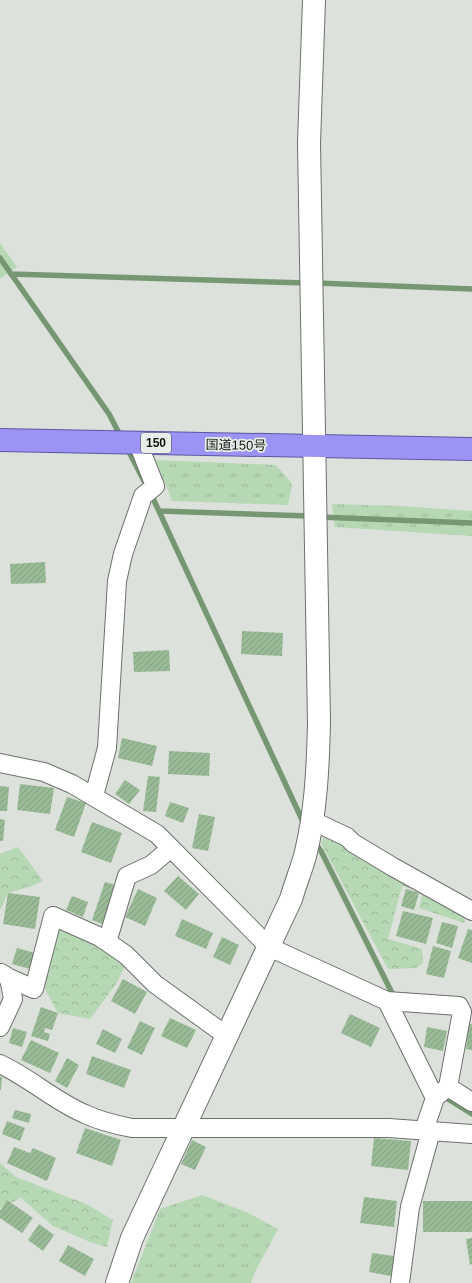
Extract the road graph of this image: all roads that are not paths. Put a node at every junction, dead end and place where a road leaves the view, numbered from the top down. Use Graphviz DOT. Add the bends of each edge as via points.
graph roads {
  1 [pos="314,0"];
  2 [pos="0,440"];
  3 [pos="138,442"];
  4 [pos="313,446"];
  5 [pos="472,449"];
  6 [pos="0,763"];
  7 [pos="94,796"];
  8 [pos="311,820"];
  9 [pos="171,848"];
  10 [pos="472,911"];
  11 [pos="107,942"];
  12 [pos="269,947"];
  13 [pos="5,975"];
  14 [pos="387,1001"];
  15 [pos="0,1027"];
  16 [pos="227,1036"];
  17 [pos="0,1064"];
  18 [pos="441,1093"];
  19 [pos="472,1102"];
  20 [pos="184,1127"];
  21 [pos="428,1130"];
  22 [pos="472,1134"];
  23 [pos="117,1283"];
  24 [pos="400,1283"];
  1 -- 4 [label="street" via="309,143"];
  2 -- 3 [label="highway, 国道150号 / 150"];
  3 -- 4 [label="highway, 国道150号 / 150"];
  3 -- 7 [label="street" via="155,486 143,496 123,554 117,581 107,748"];
  4 -- 5 [label="highway, 国道150号 / 150"];
  4 -- 8 [label="street" via="319,722 318,769"];
  6 -- 7 [label="street" via="44,772"];
  7 -- 9 [label="street" via="157,834"];
  8 -- 10 [label="street" via="347,836 353,843 386,863"];
  8 -- 12 [label="street" via="305,855 291,899"];
  9 -- 11 [label="street" via="151,865 127,876"];
  9 -- 12 [label="street"];
  11 -- 13 [label="street" via="53,916 34,989"];
  11 -- 16 [label="street" via="126,955 155,984"];
  12 -- 14 [label="street"];
  12 -- 16 [label="street"];
  13 -- 15 [label="street" via="13,999"];
  14 -- 18 [label="street"];
  14 -- 18 [label="street" via="459,1006 462,1012"];
  16 -- 20 [label="street"];
  17 -- 20 [label="street" via="83,1114 106,1123 132,1128"];
  18 -- 19 [label="street"];
  18 -- 21 [label="street"];
  20 -- 21 [label="street"];
  20 -- 23 [label="street" via="132,1238"];
  21 -- 22 [label="street"];
  21 -- 24 [label="street" via="410,1207"];
}
